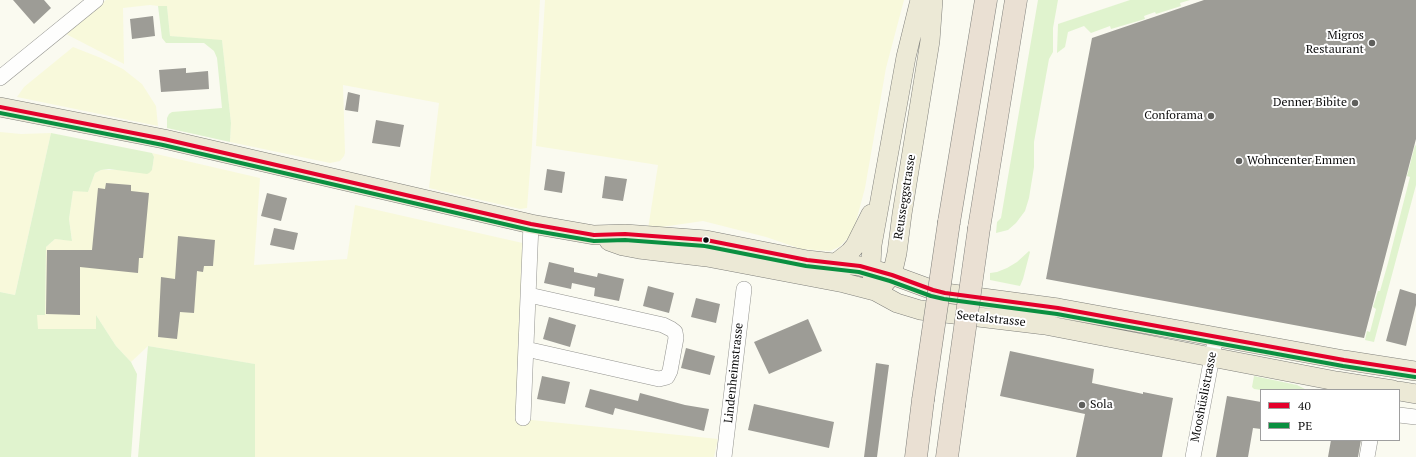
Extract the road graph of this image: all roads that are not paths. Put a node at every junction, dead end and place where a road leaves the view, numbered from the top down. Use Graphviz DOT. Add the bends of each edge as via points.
graph roads {
  1 [pos="96,0"];
  2 [pos="920,0"];
  3 [pos="934,0"];
  4 [pos="986,0"];
  5 [pos="1016,0"];
  6 [pos="0,78"];
  7 [pos="0,107"];
  8 [pos="880,196"];
  9 [pos="531,224"];
  10 [pos="594,235"];
  11 [pos="836,264"];
  12 [pos="872,270"];
  13 [pos="892,275"];
  14 [pos="744,289"];
  15 [pos="875,291"];
  16 [pos="529,295"];
  17 [pos="1216,336"];
  18 [pos="526,349"];
  19 [pos="1212,357"];
  20 [pos="1416,371"];
  21 [pos="1336,381"];
  22 [pos="1351,389"];
  23 [pos="1387,389"];
  24 [pos="1400,391"];
  25 [pos="1416,394"];
  26 [pos="1400,415"];
  27 [pos="1416,417"];
  28 [pos="524,418"];
  29 [pos="1370,441"];
  30 [pos="724,457"];
  31 [pos="916,457"];
  32 [pos="948,457"];
  33 [pos="1193,457"];
  34 [pos="1367,457"];
  1 -- 6 [label="street"];
  2 -- 8 [label="main road, Reusseggstrasse" via="906,57"];
  3 -- 13 [label="main road, Reusseggstrasse" via="930,40"];
  4 -- 31 [label="highway, bridge" via="949,222"];
  5 -- 32 [label="highway, bridge" via="979,228"];
  7 -- 9 [label="main road, Seetalstrasse" via="164,140"];
  8 -- 11 [label="main road, Reusseggstrasse" via="854,246"];
  8 -- 12 [label="main road, Reusseggstrasse" via="872,245"];
  9 -- 10 [label="main road, Seetalstrasse"];
  9 -- 16 [label="street"];
  10 -- 11 [label="main road, Seetalstrasse" via="625,234 706,240"];
  10 -- 15 [label="main road, Seetalstrasse" via="623,246 758,266"];
  11 -- 12 [label="main road, Seetalstrasse"];
  12 -- 13 [label="main road, Seetalstrasse"];
  12 -- 15 [label="main road, Reusseggstrasse"];
  13 -- 15 [label="main road"];
  13 -- 17 [label="main road, Seetalstrasse" via="945,293 1058,308"];
  14 -- 30 [label="street, Lindenheimstrasse"];
  15 -- 19 [label="main road, Seetalstrasse" via="897,303 920,310 1045,325"];
  16 -- 18 [label="street"];
  16 -- 18 [label="street" via="663,325 675,332 676,338 670,371 667,378 659,379"];
  17 -- 19 [label="street, Mooshüslistrasse"];
  17 -- 20 [label="main road, Seetalstrasse"];
  18 -- 28 [label="street"];
  19 -- 21 [label="main road, Seetalstrasse"];
  19 -- 33 [label="street, Mooshüslistrasse"];
  21 -- 22 [label="street"];
  21 -- 23 [label="main road, Seetalstrasse"];
  24 -- 25 [label="main road"];
  26 -- 27 [label="street"];
  29 -- 34 [label="street"];
}
